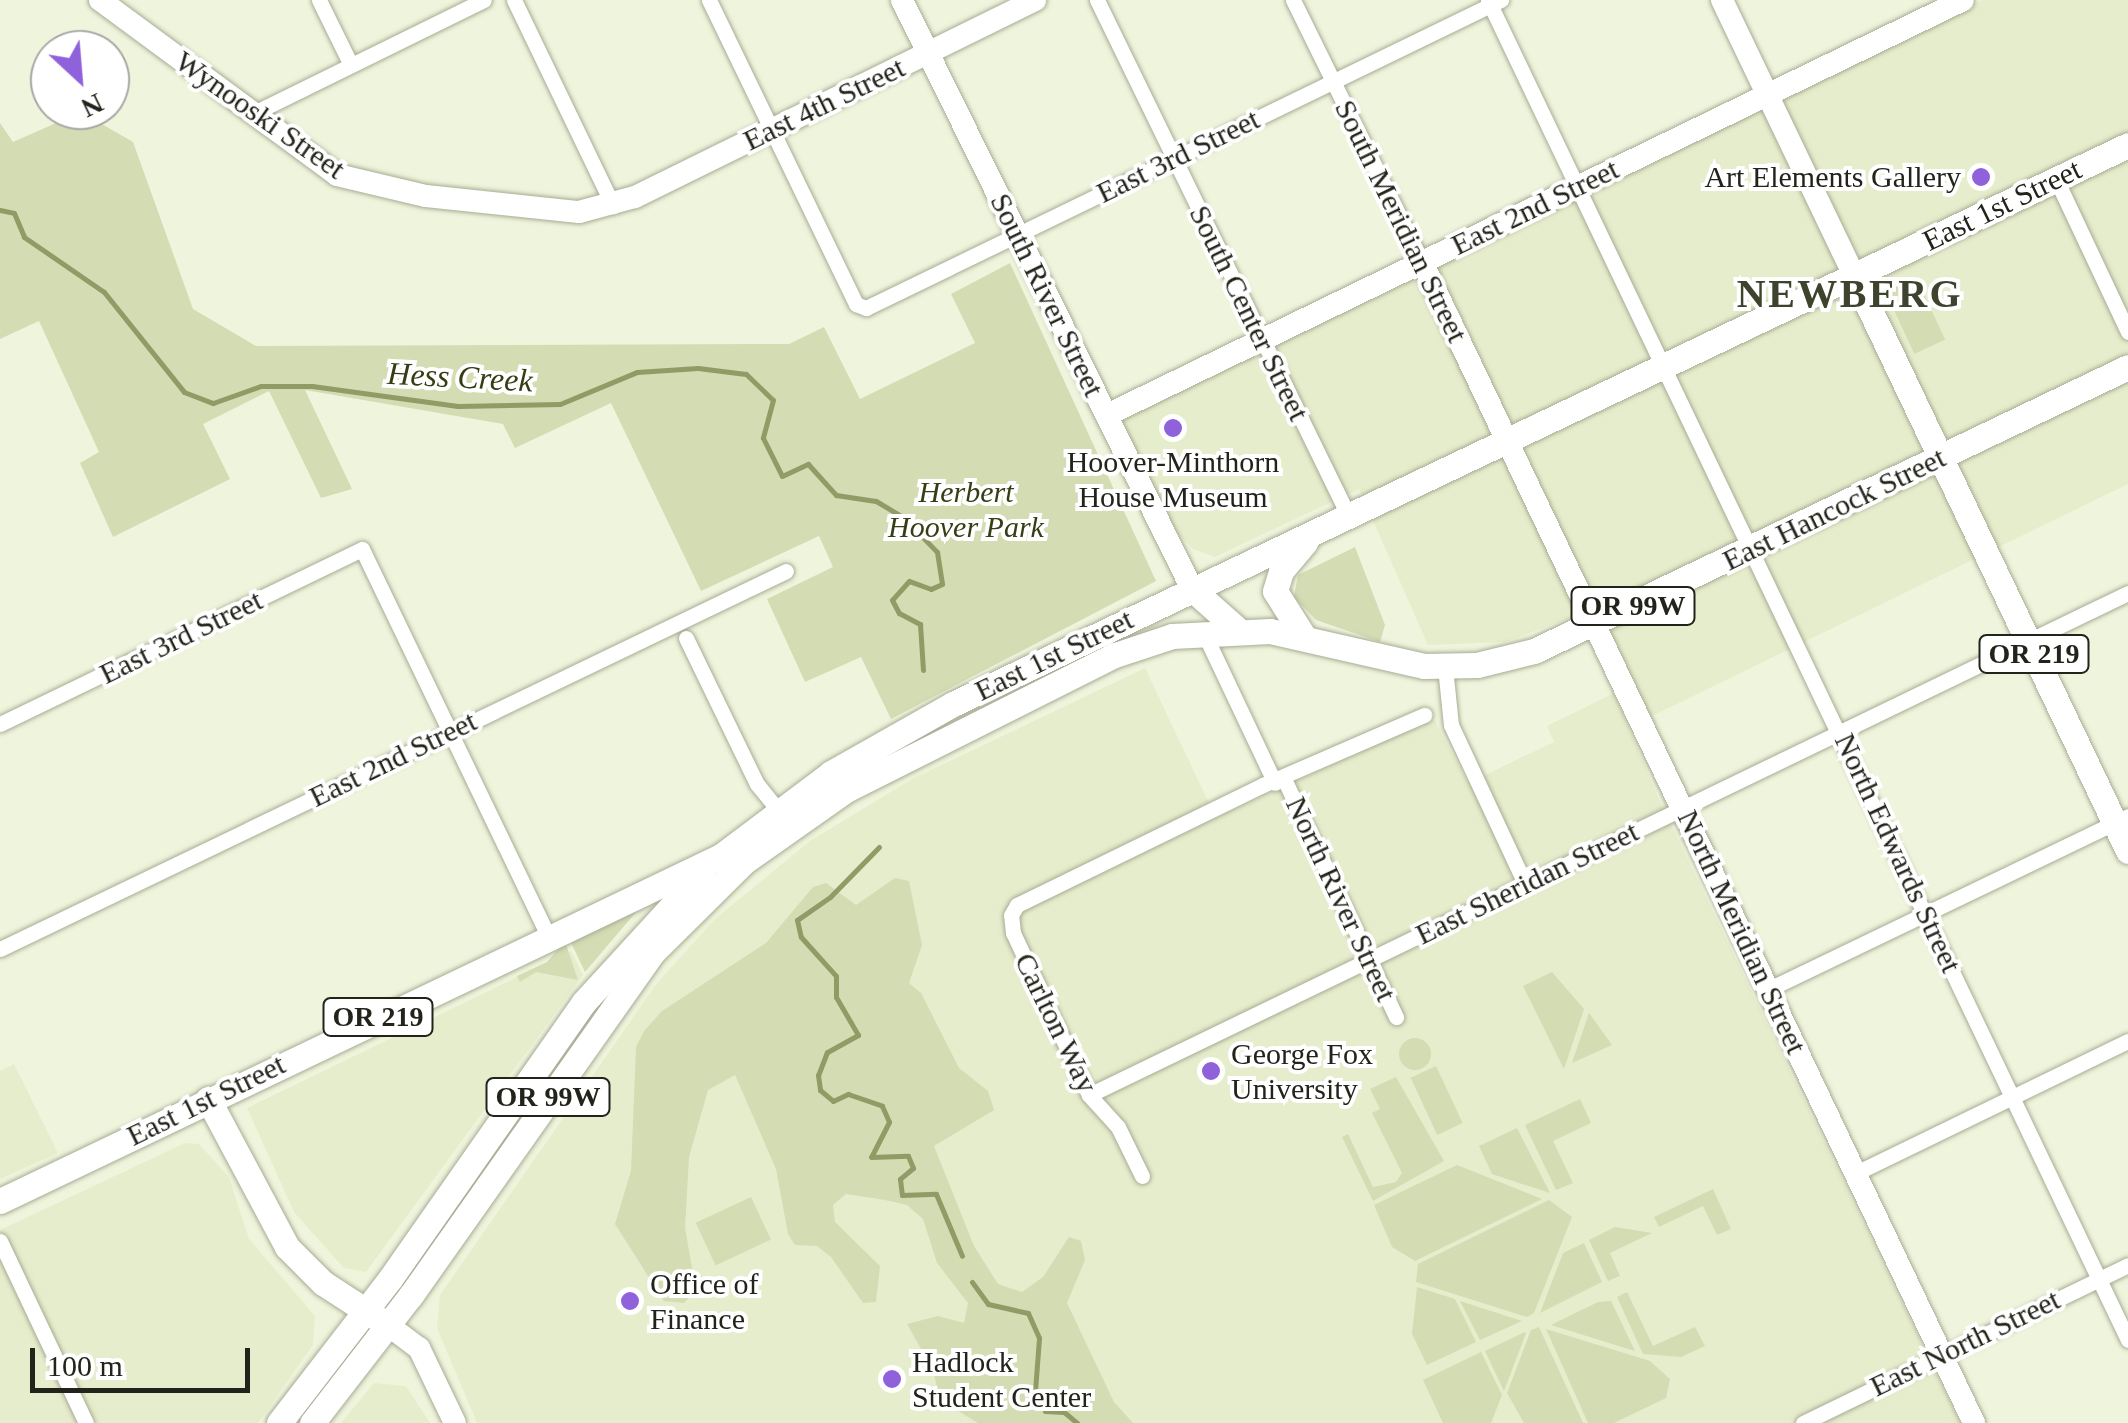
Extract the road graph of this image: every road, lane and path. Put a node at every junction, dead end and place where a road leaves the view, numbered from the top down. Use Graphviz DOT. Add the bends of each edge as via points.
graph roads {
  1 [pos="100,0"];
  2 [pos="319,0"];
  3 [pos="484,0"];
  4 [pos="514,0"];
  5 [pos="709,0"];
  6 [pos="902,0"];
  7 [pos="1035,0"];
  8 [pos="1097,0"];
  9 [pos="1293,0"];
  10 [pos="1722,0"];
  11 [pos="1963,0"];
  12 [pos="1493,2"];
  13 [pos="928,53"];
  14 [pos="351,65"];
  15 [pos="1333,82"];
  16 [pos="1768,94"];
  17 [pos="254,114"];
  18 [pos="773,129"];
  19 [pos="2128,145"];
  20 [pos="1174,158"];
  21 [pos="2056,180"];
  22 [pos="1579,186"];
  23 [pos="613,206"];
  24 [pos="1018,234"];
  25 [pos="1422,262"];
  26 [pos="1854,276"];
  27 [pos="2128,332"];
  28 [pos="1262,340"];
  29 [pos="1667,366"];
  30 [pos="2128,367"];
  31 [pos="1107,416"];
  32 [pos="1509,442"];
  33 [pos="1942,457"];
  34 [pos="1349,518"];
  35 [pos="1310,536"];
  36 [pos="1753,548"];
  37 [pos="786,570"];
  38 [pos="1192,589"];
  39 [pos="2128,593"];
  40 [pos="1596,623"];
  41 [pos="1238,629"];
  42 [pos="1203,630"];
  43 [pos="686,638"];
  44 [pos="1304,638"];
  45 [pos="2028,640"];
  46 [pos="1115,655"];
  47 [pos="1445,666"];
  48 [pos="1424,715"];
  49 [pos="0,724"];
  50 [pos="450,731"];
  51 [pos="1840,732"];
  52 [pos="1280,782"];
  53 [pos="1682,808"];
  54 [pos="778,809"];
  55 [pos="2121,819"];
  56 [pos="2128,851"];
  57 [pos="722,868"];
  58 [pos="1525,884"];
  59 [pos="1926,913"];
  60 [pos="548,935"];
  61 [pos="0,949"];
  62 [pos="1369,960"];
  63 [pos="1768,990"];
  64 [pos="1396,1017"];
  65 [pos="2128,1042"];
  66 [pos="1089,1094"];
  67 [pos="2013,1097"];
  68 [pos="208,1099"];
  69 [pos="1856,1173"];
  70 [pos="1142,1176"];
  71 [pos="0,1201"];
  72 [pos="0,1241"];
  73 [pos="2128,1265"];
  74 [pos="2099,1278"];
  75 [pos="377,1318"];
  76 [pos="2128,1340"];
  77 [pos="1942,1354"];
  78 [pos="86,1423"];
  79 [pos="279,1423"];
  80 [pos="312,1423"];
  81 [pos="456,1423"];
  82 [pos="1802,1423"];
  83 [pos="1974,1423"];
  1 -- 17 [label="street, Wynooski Street"];
  2 -- 14 [label="street"];
  3 -- 14 [label="street"];
  4 -- 23 [label="street"];
  5 -- 18 [label="street"];
  6 -- 13 [label="street, South River Street"];
  7 -- 13 [label="street, East 4th Street"];
  8 -- 20 [label="street, South Center Street"];
  9 -- 15 [label="street, South Meridian Street"];
  10 -- 16 [label="street"];
  11 -- 16 [label="street, East 2nd Street"];
  12 -- 15 [label="street, East 3rd Street"];
  12 -- 22 [label="street, North Edwards Street"];
  13 -- 18 [label="street, East 4th Street"];
  13 -- 24 [label="street, South River Street"];
  14 -- 17 [label="street"];
  15 -- 20 [label="street, East 3rd Street"];
  15 -- 25 [label="street, South Meridian Street"];
  16 -- 22 [label="street, East 2nd Street"];
  16 -- 26 [label="street"];
  17 -- 23 [label="street, Wynooski Street" via="337,174 376,187 532,210"];
  18 -- 23 [label="street, East 4th Street"];
  18 -- 24 [label="street, East 3rd Street" via="856,304 866,308"];
  19 -- 21 [label="main road, East 1st Street / OR 99W"];
  20 -- 24 [label="street, East 3rd Street"];
  20 -- 28 [label="street, South Center Street"];
  21 -- 26 [label="main road, East 1st Street / OR 99W"];
  21 -- 27 [label="street"];
  22 -- 25 [label="street, East 2nd Street"];
  22 -- 29 [label="street, North Edwards Street"];
  24 -- 31 [label="street, South River Street"];
  25 -- 28 [label="street, East 2nd Street"];
  25 -- 32 [label="street, South Meridian Street"];
  26 -- 29 [label="main road, East 1st Street / OR 99W"];
  26 -- 33 [label="main road, OR 219"];
  28 -- 31 [label="street, East 2nd Street"];
  28 -- 34 [label="street, South Center Street"];
  29 -- 32 [label="main road, East 1st Street / OR 99W"];
  29 -- 36 [label="street, North Edwards Street"];
  30 -- 33 [label="main road, East Hancock Street / OR 99W"];
  31 -- 38 [label="street, South River Street"];
  32 -- 34 [label="main road, East 1st Street / OR 99W"];
  32 -- 40 [label="street, North Meridian Street"];
  33 -- 36 [label="main road, East Hancock Street / OR 99W"];
  33 -- 45 [label="main road, OR 219"];
  34 -- 35 [label="main road, East 1st Street / OR 99W"];
  35 -- 38 [label="main road, East 1st Street / OR 99W"];
  35 -- 44 [label="main road" via="1281,571 1275,591"];
  36 -- 40 [label="main road, East Hancock Street / OR 99W"];
  36 -- 51 [label="street, North Edwards Street"];
  37 -- 50 [label="street, East 2nd Street"];
  38 -- 41 [label="main road"];
  38 -- 46 [label="main road" via="1178,610"];
  38 -- 54 [label="main road, East 1st Street / OR 99W" via="905,729"];
  39 -- 45 [label="street, East Sheridan Street"];
  40 -- 47 [label="main road, East Hancock Street / OR 99W" via="1517,656"];
  40 -- 53 [label="street, North Meridian Street"];
  41 -- 42 [label="main road, East 1st Street / OR 99W"];
  41 -- 44 [label="main road, East 1st Street / OR 99W"];
  42 -- 46 [label="main road, East 1st Street / OR 99W"];
  42 -- 52 [label="street, North River Street"];
  43 -- 54 [label="street" via="757,784"];
  44 -- 47 [label="main road, East Hancock Street / OR 99W" via="1364,656"];
  45 -- 51 [label="street, East Sheridan Street"];
  45 -- 55 [label="main road, OR 219"];
  46 -- 57 [label="main road, East 1st Street / OR 99W" via="884,768"];
  47 -- 58 [label="street" via="1450,724"];
  48 -- 52 [label="street"];
  49 -- 50 [label="street, East 3rd Street" via="362,549"];
  50 -- 60 [label="street"];
  50 -- 61 [label="street, East 2nd Street"];
  51 -- 53 [label="street, East Sheridan Street"];
  51 -- 59 [label="street, North Edwards Street"];
  52 -- 62 [label="street, North River Street"];
  52 -- 66 [label="street, Carlton Way" via="1023,902 1011,915 1013,933"];
  53 -- 58 [label="street, East Sheridan Street"];
  53 -- 63 [label="street, North Meridian Street"];
  54 -- 57 [label="main road, East 1st Street / OR 99W"];
  55 -- 56 [label="main road, OR 219"];
  55 -- 59 [label="street"];
  57 -- 60 [label="main road, East 1st Street / OR 219"];
  57 -- 75 [label="main road, OR 99W" via="584,1002"];
  58 -- 62 [label="street, East Sheridan Street"];
  59 -- 63 [label="street"];
  59 -- 67 [label="street, North Edwards Street"];
  60 -- 68 [label="main road, East 1st Street / OR 219"];
  62 -- 64 [label="street, North River Street"];
  62 -- 66 [label="street, East Sheridan Street"];
  63 -- 69 [label="street, North Meridian Street"];
  65 -- 67 [label="street"];
  66 -- 70 [label="street, Carlton Way" via="1118,1126"];
  67 -- 69 [label="street"];
  67 -- 74 [label="street, North Edwards Street"];
  68 -- 71 [label="main road, East 1st Street / OR 219"];
  68 -- 75 [label="main road" via="286,1247 323,1284"];
  69 -- 77 [label="street, North Meridian Street"];
  72 -- 78 [label="street"];
  73 -- 74 [label="street, East North Street"];
  74 -- 76 [label="street, North Edwards Street"];
  74 -- 77 [label="street, East North Street"];
  75 -- 79 [label="main road, OR 99W"];
  75 -- 80 [label="main road, OR 99W"];
  75 -- 81 [label="street" via="419,1348"];
  77 -- 82 [label="street, East North Street"];
  77 -- 83 [label="street, North Meridian Street"];
}
